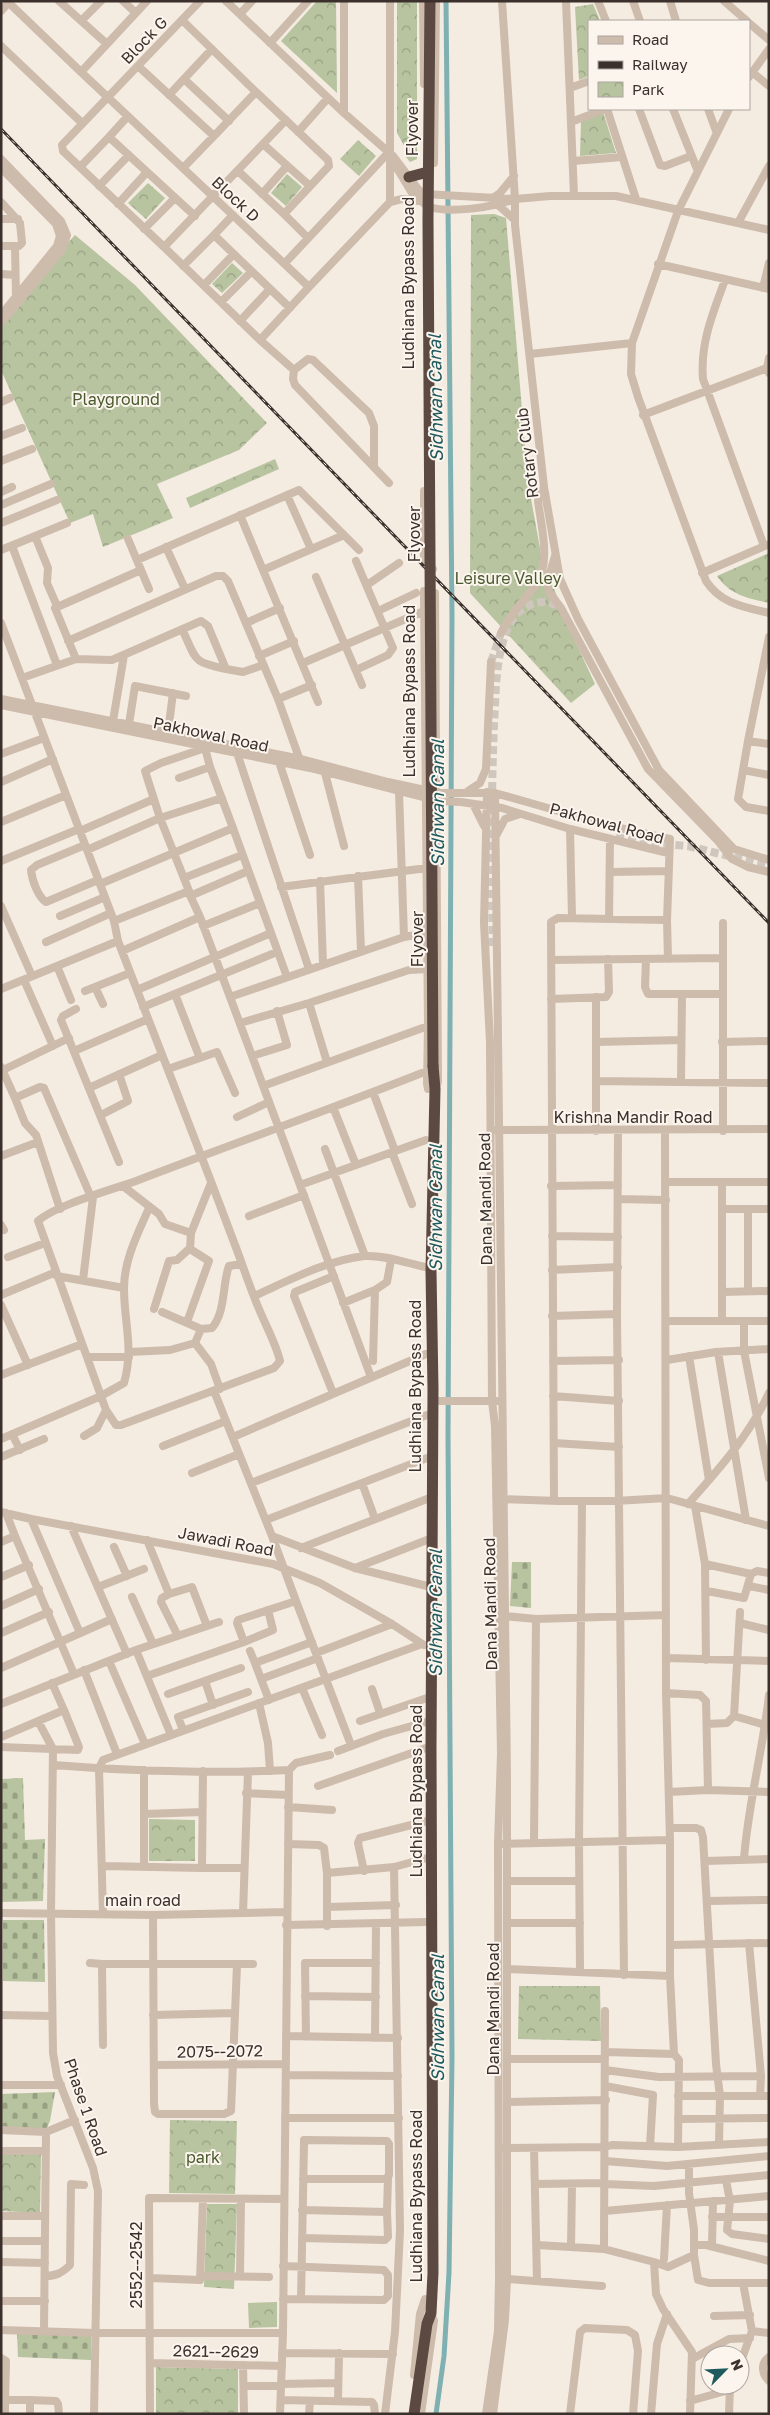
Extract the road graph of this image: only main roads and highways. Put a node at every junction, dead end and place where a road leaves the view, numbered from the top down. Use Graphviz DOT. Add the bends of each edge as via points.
graph roads {
  1 [pos="430,1"];
  2 [pos="424,173"];
  3 [pos="409,177"];
  4 [pos="432,1089"];
  5 [pos="428,2321"];
  6 [pos="414,2414"];
  1 -- 4 [label="highway, Flyover, bridge"];
  2 -- 3 [label="highway"];
  4 -- 5 [label="highway, Ludhiana Bypass Road" via="431,1213 437,1401 431,1748 433,2151"];
  4 -- 5 [label="highway, Ludhiana Bypass Road" via="426,1140 425,1267 428,2151 424,2314"];
  5 -- 6 [label="highway"];
}
